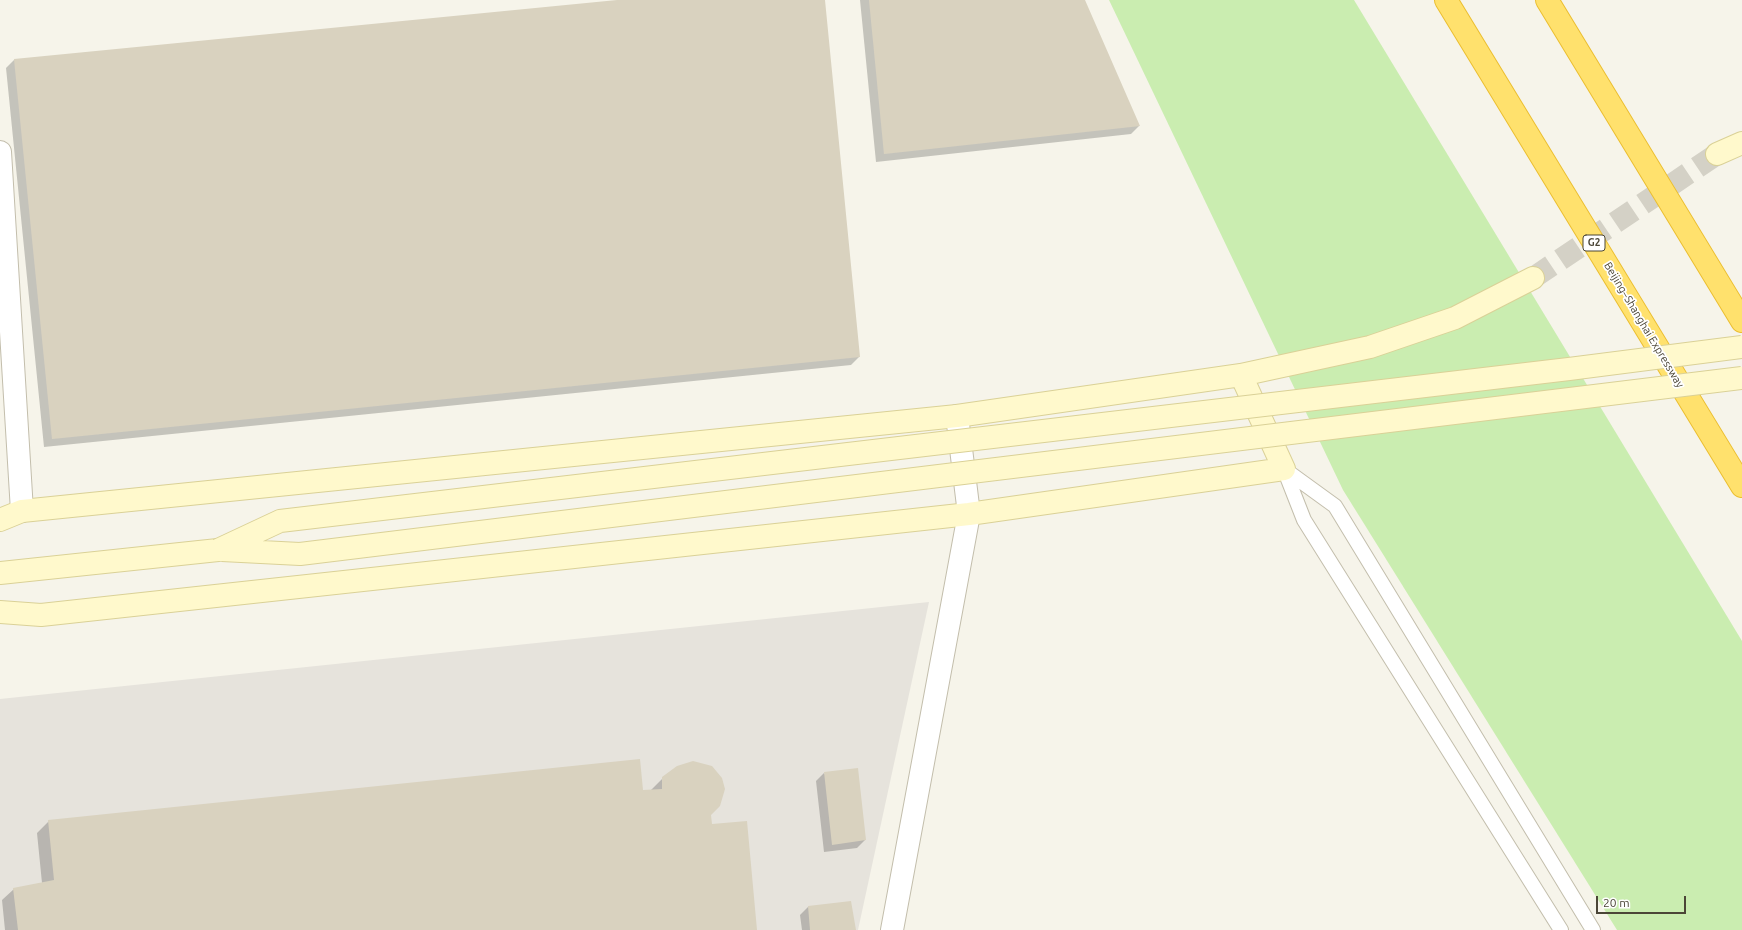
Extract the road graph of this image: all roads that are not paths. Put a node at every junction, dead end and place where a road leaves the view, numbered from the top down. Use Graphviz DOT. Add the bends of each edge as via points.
graph roads {
  1 [pos="1446,0"];
  2 [pos="1547,0"];
  3 [pos="1742,143"];
  4 [pos="0,152"];
  5 [pos="1717,154"];
  6 [pos="1533,278"];
  7 [pos="1742,321"];
  8 [pos="1742,347"];
  9 [pos="1242,375"];
  10 [pos="1742,378"];
  11 [pos="957,416"];
  12 [pos="1284,469"];
  13 [pos="1742,486"];
  14 [pos="22,511"];
  15 [pos="969,514"];
  16 [pos="0,520"];
  17 [pos="218,550"];
  18 [pos="0,573"];
  19 [pos="0,612"];
  20 [pos="892,930"];
  21 [pos="1561,930"];
  22 [pos="1593,930"];
  1 -- 13 [label="highway, Beijing–Shanghai Expressway / G2"];
  2 -- 7 [label="highway"];
  3 -- 5 [label="main road"];
  4 -- 14 [label="street"];
  6 -- 9 [label="main road" via="1448,321 1370,347"];
  8 -- 17 [label="main road, bridge" via="280,521"];
  9 -- 11 [label="main road"];
  9 -- 12 [label="main road"];
  10 -- 17 [label="main road, bridge" via="300,554"];
  11 -- 14 [label="main road"];
  11 -- 15 [label="street"];
  12 -- 15 [label="main road"];
  12 -- 21 [label="lane" via="1304,520"];
  12 -- 22 [label="lane" via="1335,506"];
  14 -- 16 [label="main road"];
  15 -- 19 [label="main road" via="41,616"];
  15 -- 20 [label="street"];
  17 -- 18 [label="main road"];
}
